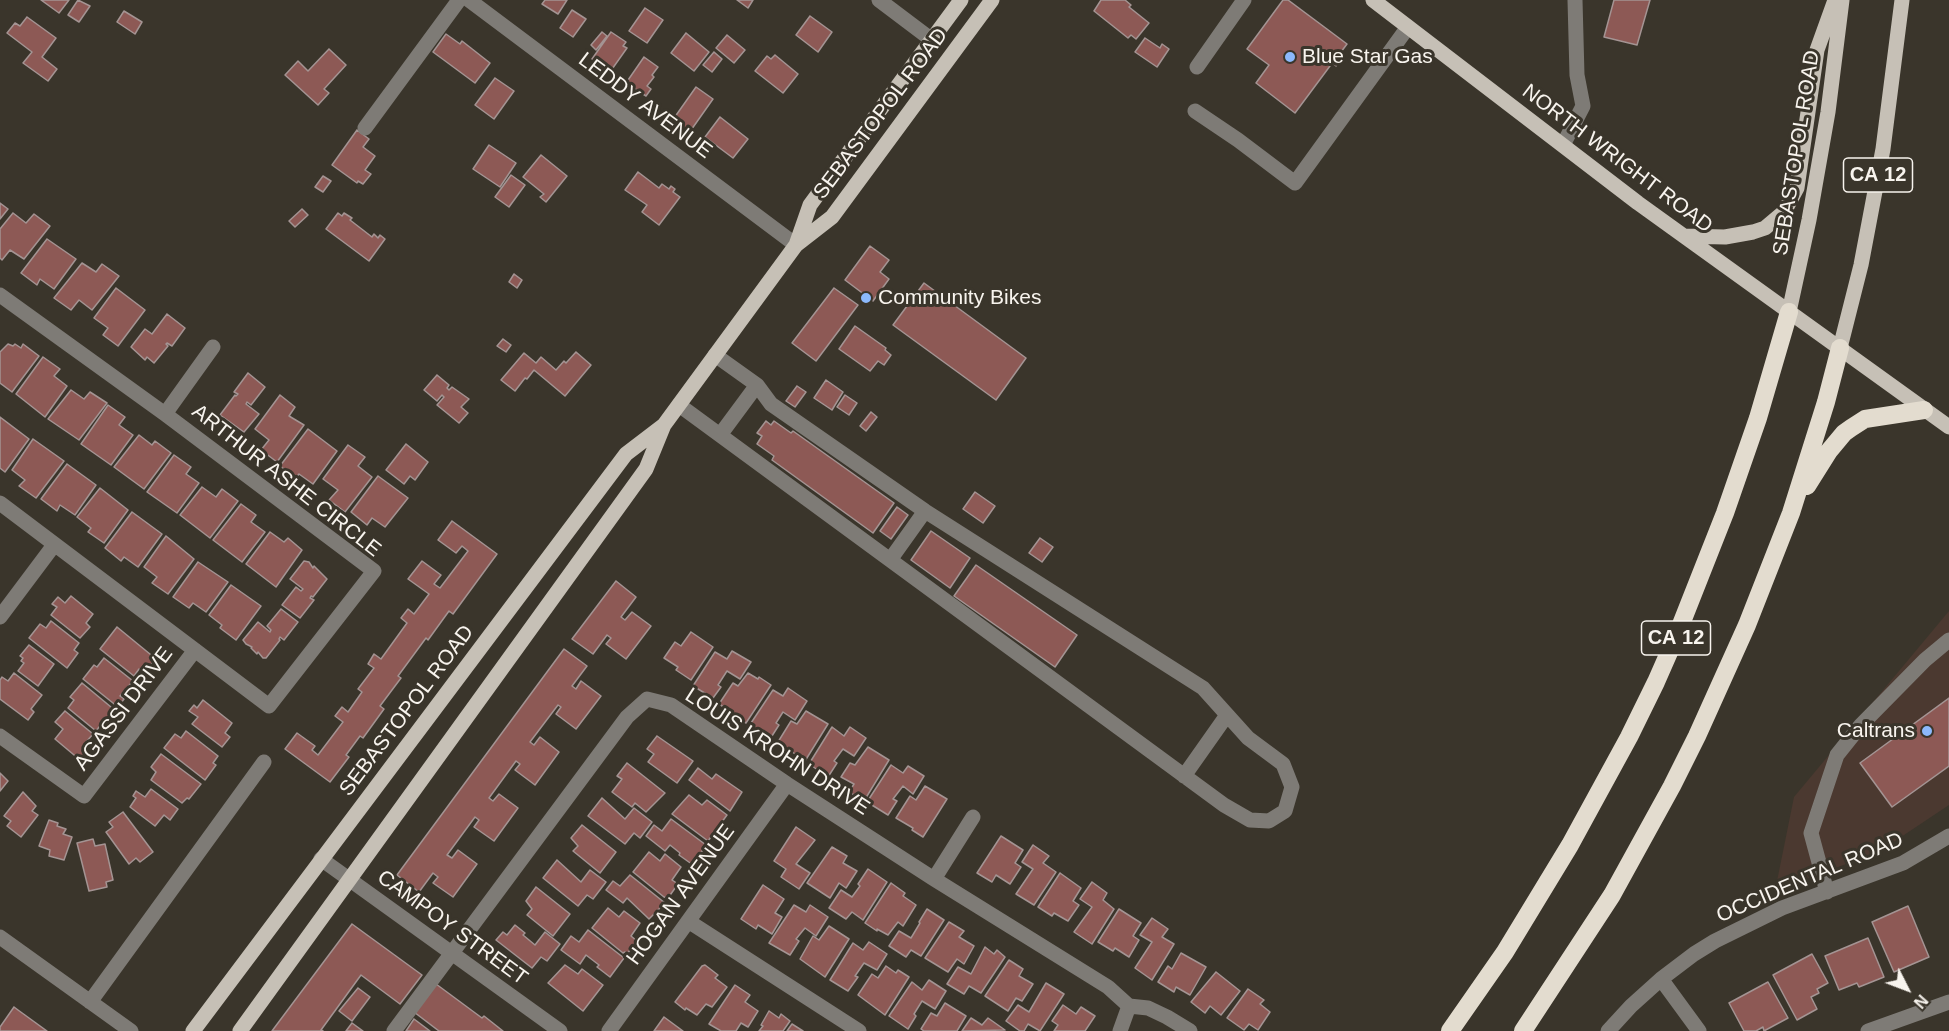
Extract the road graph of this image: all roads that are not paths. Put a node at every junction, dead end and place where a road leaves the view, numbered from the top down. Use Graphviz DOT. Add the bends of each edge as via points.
graph roads {
  1 [pos="459,0"];
  2 [pos="469,0"];
  3 [pos="879,0"];
  4 [pos="961,0"];
  5 [pos="992,0"];
  6 [pos="1244,0"];
  7 [pos="1372,0"];
  8 [pos="1575,0"];
  9 [pos="1835,0"];
  10 [pos="1842,0"];
  11 [pos="1902,0"];
  12 [pos="1408,27"];
  13 [pos="932,40"];
  14 [pos="1197,67"];
  15 [pos="1196,111"];
  16 [pos="364,129"];
  17 [pos="1563,145"];
  18 [pos="1684,236"];
  19 [pos="796,245"];
  20 [pos="0,295"];
  21 [pos="1789,312"];
  22 [pos="213,347"];
  23 [pos="1840,348"];
  24 [pos="715,355"];
  25 [pos="757,385"];
  26 [pos="679,405"];
  27 [pos="1924,410"];
  28 [pos="165,414"];
  29 [pos="664,425"];
  30 [pos="1949,427"];
  31 [pos="720,435"];
  32 [pos="0,503"];
  33 [pos="925,511"];
  34 [pos="1791,513"];
  35 [pos="54,545"];
  36 [pos="890,560"];
  37 [pos="0,617"];
  38 [pos="1949,640"];
  39 [pos="195,650"];
  40 [pos="1227,715"];
  41 [pos="0,736"];
  42 [pos="264,762"];
  43 [pos="1184,776"];
  44 [pos="787,784"];
  45 [pos="973,817"];
  46 [pos="1949,836"];
  47 [pos="321,859"];
  48 [pos="934,879"];
  49 [pos="350,880"];
  50 [pos="1827,892"];
  51 [pos="688,921"];
  52 [pos="0,937"];
  53 [pos="451,954"];
  54 [pos="1661,979"];
  55 [pos="90,1002"];
  56 [pos="1949,1002"];
  57 [pos="1129,1006"];
  58 [pos="130,1031"];
  59 [pos="193,1031"];
  60 [pos="240,1031"];
  61 [pos="394,1031"];
  62 [pos="560,1031"];
  63 [pos="609,1031"];
  64 [pos="859,1031"];
  65 [pos="1120,1031"];
  66 [pos="1190,1031"];
  67 [pos="1450,1031"];
  68 [pos="1523,1031"];
  69 [pos="1608,1031"];
  70 [pos="1699,1031"];
  71 [pos="1868,1031"];
  1 -- 16 [label="street"];
  2 -- 19 [label="street, LEDDY AVENUE"];
  3 -- 13 [label="street"];
  4 -- 13 [label="main road, SEBASTOPOL ROAD"];
  5 -- 19 [label="main road, SEBASTOPOL ROAD" via="832,217"];
  6 -- 14 [label="street"];
  7 -- 12 [label="main road, NORTH WRIGHT ROAD"];
  8 -- 17 [label="street" via="1577,75 1583,106"];
  9 -- 18 [label="main road" via="1817,50 1797,188 1784,212 1765,228 1753,232 1725,237"];
  10 -- 21 [label="main road, SEBASTOPOL ROAD / CA 12" via="1828,112"];
  11 -- 23 [label="main road, CA 12" via="1883,149"];
  12 -- 15 [label="street" via="1294,183"];
  12 -- 17 [label="main road, NORTH WRIGHT ROAD"];
  13 -- 19 [label="main road, SEBASTOPOL ROAD" via="810,205"];
  17 -- 18 [label="main road, NORTH WRIGHT ROAD"];
  18 -- 21 [label="main road, NORTH WRIGHT ROAD"];
  19 -- 24 [label="main road, SEBASTOPOL ROAD"];
  20 -- 28 [label="street, ARTHUR ASHE CIRCLE"];
  21 -- 23 [label="main road, NORTH WRIGHT ROAD"];
  21 -- 67 [label="highway, CA 12" via="1725,513 1656,682 1565,854 1505,952"];
  22 -- 28 [label="street"];
  23 -- 27 [label="main road, NORTH WRIGHT ROAD"];
  23 -- 34 [label="highway, CA 12"];
  24 -- 25 [label="street"];
  24 -- 26 [label="main road, SEBASTOPOL ROAD"];
  25 -- 31 [label="street"];
  25 -- 33 [label="street" via="771,404"];
  26 -- 29 [label="main road, SEBASTOPOL ROAD"];
  26 -- 31 [label="street"];
  27 -- 30 [label="main road, NORTH WRIGHT ROAD"];
  27 -- 34 [label="highway" via="1864,419 1851,428 1829,451"];
  28 -- 39 [label="street, ARTHUR ASHE CIRCLE" via="374,571 269,706"];
  29 -- 47 [label="main road, SEBASTOPOL ROAD" via="626,454"];
  29 -- 49 [label="main road, SEBASTOPOL ROAD" via="646,469"];
  31 -- 36 [label="street"];
  32 -- 35 [label="street, ARTHUR ASHE CIRCLE"];
  33 -- 36 [label="street"];
  33 -- 40 [label="street" via="1203,688"];
  34 -- 68 [label="highway, CA 12" via="1747,625 1672,786 1612,895"];
  35 -- 37 [label="street"];
  35 -- 39 [label="street, ARTHUR ASHE CIRCLE"];
  36 -- 43 [label="street"];
  38 -- 50 [label="street" via="1861,725 1837,756 1811,833"];
  39 -- 41 [label="street, AGASSI DRIVE" via="84,796"];
  40 -- 43 [label="street"];
  40 -- 43 [label="street" via="1248,738 1283,764 1292,787 1285,811 1269,821 1250,820"];
  42 -- 55 [label="street"];
  44 -- 48 [label="street, LOUIS KROHN DRIVE"];
  44 -- 51 [label="street, HOGAN AVENUE"];
  44 -- 53 [label="street, LOUIS KROHN DRIVE" via="671,705 647,699 627,717"];
  45 -- 48 [label="street"];
  46 -- 50 [label="street, OCCIDENTAL ROAD" via="1903,863"];
  47 -- 49 [label="street, CAMPOY STREET"];
  47 -- 59 [label="main road, SEBASTOPOL ROAD"];
  48 -- 57 [label="street, LOUIS KROHN DRIVE" via="1108,987"];
  49 -- 53 [label="street, CAMPOY STREET"];
  49 -- 60 [label="main road, SEBASTOPOL ROAD"];
  50 -- 54 [label="street, OCCIDENTAL ROAD" via="1735,930"];
  51 -- 63 [label="street, HOGAN AVENUE"];
  51 -- 64 [label="street"];
  52 -- 55 [label="street"];
  53 -- 61 [label="street"];
  53 -- 62 [label="street, CAMPOY STREET"];
  54 -- 69 [label="street, OCCIDENTAL ROAD"];
  54 -- 70 [label="street"];
  55 -- 58 [label="street"];
  56 -- 71 [label="street"];
  57 -- 65 [label="street"];
  57 -- 66 [label="street" via="1148,1008"];
}
